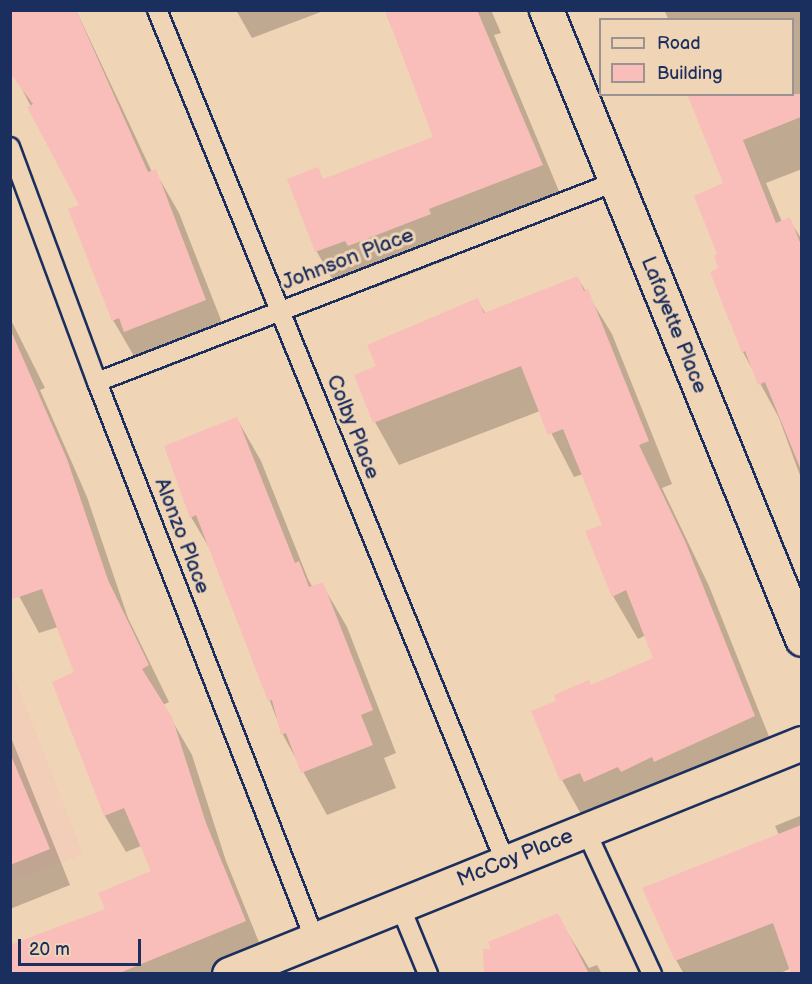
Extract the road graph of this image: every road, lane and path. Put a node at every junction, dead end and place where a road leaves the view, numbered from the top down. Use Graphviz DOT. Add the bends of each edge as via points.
graph roads {
  1 [pos="156,10"];
  2 [pos="546,10"];
  3 [pos="10,147"];
  4 [pos="615,182"];
  5 [pos="281,308"];
  6 [pos="98,382"];
  7 [pos="801,639"];
  8 [pos="801,743"];
  9 [pos="585,829"];
  10 [pos="505,861"];
  11 [pos="400,906"];
  12 [pos="315,940"];
  13 [pos="229,974"];
  14 [pos="428,974"];
  15 [pos="652,974"];
  1 -- 5 [label="lane, Colby Place"];
  2 -- 4 [label="street, Lafayette Place"];
  3 -- 6 [label="lane, Alonzo Place"];
  4 -- 5 [label="lane, Johnson Place"];
  4 -- 7 [label="street, Lafayette Place"];
  5 -- 6 [label="lane, Johnson Place"];
  5 -- 10 [label="lane, Colby Place"];
  6 -- 12 [label="lane, Alonzo Place"];
  8 -- 9 [label="street, McCoy Place"];
  9 -- 10 [label="street, McCoy Place"];
  9 -- 15 [label="lane"];
  10 -- 11 [label="street, McCoy Place"];
  11 -- 12 [label="street, McCoy Place"];
  11 -- 14 [label="lane"];
  12 -- 13 [label="street, McCoy Place"];
}
